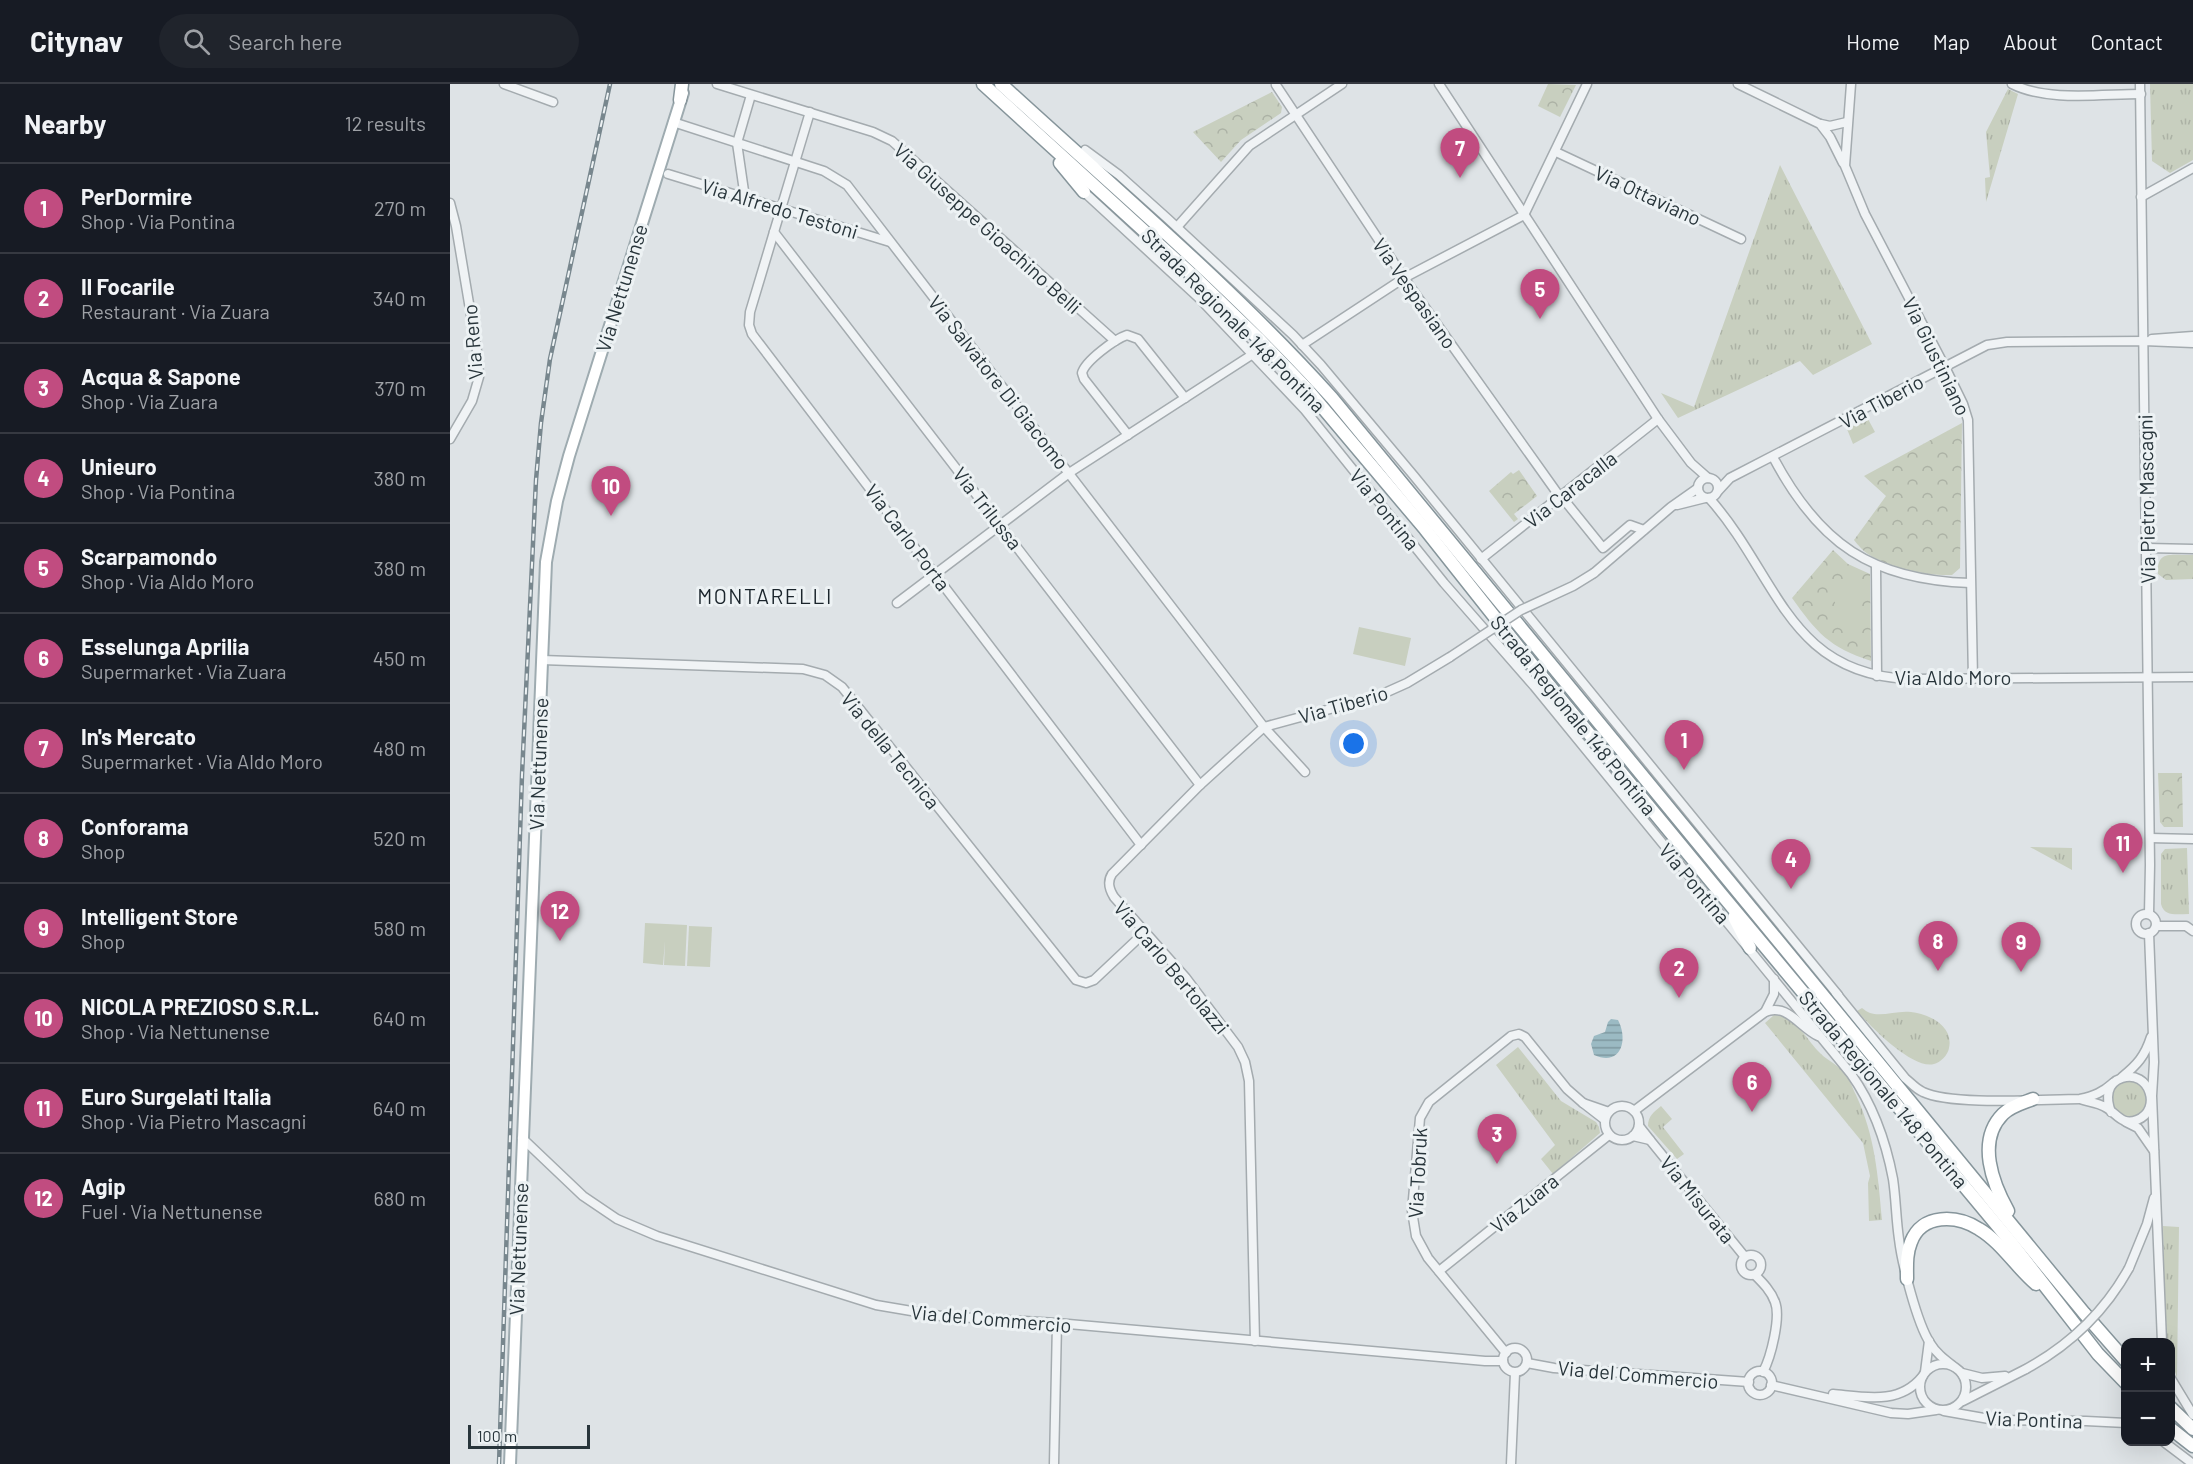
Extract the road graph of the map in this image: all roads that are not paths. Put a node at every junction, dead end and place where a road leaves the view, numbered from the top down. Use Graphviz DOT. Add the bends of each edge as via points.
graph roads {
  1 [pos="504,84"];
  2 [pos="684,84"];
  3 [pos="717,84"];
  4 [pos="983,84"];
  5 [pos="1001,84"];
  6 [pos="1276,84"];
  7 [pos="1342,84"];
  8 [pos="1439,84"];
  9 [pos="1587,84"];
  10 [pos="1738,84"];
  11 [pos="1851,84"];
  12 [pos="2012,84"];
  13 [pos="2140,89"];
  14 [pos="751,95"];
  15 [pos="680,100"];
  16 [pos="553,102"];
  17 [pos="810,112"];
  18 [pos="1294,116"];
  19 [pos="673,122"];
  20 [pos="1848,122"];
  21 [pos="1820,124"];
  22 [pos="1051,130"];
  23 [pos="1045,142"];
  24 [pos="736,143"];
  25 [pos="1085,150"];
  26 [pos="1556,152"];
  27 [pos="796,162"];
  28 [pos="1845,166"];
  29 [pos="2193,168"];
  30 [pos="669,174"];
  31 [pos="1084,192"];
  32 [pos="2141,197"];
  33 [pos="745,198"];
  34 [pos="450,203"];
  35 [pos="781,209"];
  36 [pos="1524,215"];
  37 [pos="1177,227"];
  38 [pos="774,232"];
  39 [pos="1741,239"];
  40 [pos="891,242"];
  41 [pos="1404,278"];
  42 [pos="2193,336"];
  43 [pos="1115,341"];
  44 [pos="2144,341"];
  45 [pos="2193,344"];
  46 [pos="1302,345"];
  47 [pos="1253,354"];
  48 [pos="1945,367"];
  49 [pos="1185,398"];
  50 [pos="1658,419"];
  51 [pos="1128,435"];
  52 [pos="450,439"];
  53 [pos="1773,457"];
  54 [pos="1690,463"];
  55 [pos="1069,473"];
  56 [pos="1730,478"];
  57 [pos="1710,479"];
  58 [pos="1698,487"];
  59 [pos="1712,495"];
  60 [pos="1560,497"];
  61 [pos="1671,507"];
  62 [pos="1001,524"];
  63 [pos="1644,530"];
  64 [pos="2147,548"];
  65 [pos="2193,549"];
  66 [pos="1481,559"];
  67 [pos="1876,566"];
  68 [pos="936,574"];
  69 [pos="1970,583"];
  70 [pos="897,603"];
  71 [pos="542,660"];
  72 [pos="1877,676"];
  73 [pos="2148,677"];
  74 [pos="2193,677"];
  75 [pos="1973,679"];
  76 [pos="1264,727"];
  77 [pos="1305,772"];
  78 [pos="1200,785"];
  79 [pos="2150,838"];
  80 [pos="2193,839"];
  81 [pos="1141,844"];
  82 [pos="1722,895"];
  83 [pos="2149,914"];
  84 [pos="2156,923"];
  85 [pos="1145,932"];
  86 [pos="2193,932"];
  87 [pos="2149,933"];
  88 [pos="1750,948"];
  89 [pos="1797,964"];
  90 [pos="1774,978"];
  91 [pos="1826,986"];
  92 [pos="1838,995"];
  93 [pos="1765,1012"];
  94 [pos="2153,1031"];
  95 [pos="1821,1037"];
  96 [pos="2117,1081"];
  97 [pos="2152,1096"];
  98 [pos="2033,1099"];
  99 [pos="2080,1099"];
  100 [pos="1634,1111"];
  101 [pos="2111,1112"];
  102 [pos="1607,1116"];
  103 [pos="2124,1121"];
  104 [pos="1639,1126"];
  105 [pos="1609,1135"];
  106 [pos="1633,1136"];
  107 [pos="522,1138"];
  108 [pos="1650,1140"];
  109 [pos="2154,1151"];
  110 [pos="2155,1192"];
  111 [pos="2033,1250"];
  112 [pos="1745,1257"];
  113 [pos="1439,1271"];
  114 [pos="1755,1275"];
  115 [pos="1907,1279"];
  116 [pos="2052,1298"];
  117 [pos="1057,1323"];
  118 [pos="2162,1338"];
  119 [pos="1255,1341"];
  120 [pos="1929,1341"];
  121 [pos="2121,1354"];
  122 [pos="1504,1357"];
  123 [pos="1527,1363"];
  124 [pos="1953,1366"];
  125 [pos="2026,1370"];
  126 [pos="1515,1372"];
  127 [pos="1762,1372"];
  128 [pos="1962,1373"];
  129 [pos="1924,1375"];
  130 [pos="2121,1378"];
  131 [pos="1749,1383"];
  132 [pos="1772,1385"];
  133 [pos="2175,1385"];
  134 [pos="1802,1391"];
  135 [pos="1963,1401"];
  136 [pos="1940,1410"];
  137 [pos="2175,1412"];
  138 [pos="2193,1415"];
  139 [pos="2121,1423"];
  140 [pos="2193,1429"];
  141 [pos="2175,1432"];
  142 [pos="2169,1446"];
  143 [pos="2193,1446"];
  144 [pos="510,1464"];
  145 [pos="1054,1464"];
  146 [pos="1511,1464"];
  147 [pos="2193,1464"];
  1 -- 16 [label="street"];
  2 -- 15 [label="highway"];
  3 -- 14 [label="street, Via Giuseppe Gioachino Belli"];
  4 -- 23 [label="highway, Strada Regionale 148 Pontina"];
  5 -- 22 [label="highway, Strada Regionale 148 Pontina"];
  6 -- 18 [label="street, Via Vespasiano"];
  7 -- 18 [label="street"];
  8 -- 36 [label="street, Via Aldo Moro"];
  9 -- 26 [label="street"];
  10 -- 21 [label="street"];
  11 -- 20 [label="street, Via Giustiniano"];
  12 -- 13 [label="street" via="2044,94"];
  13 -- 32 [label="street, Via Pietro Mascagni"];
  14 -- 17 [label="street, Via Giuseppe Gioachino Belli"];
  14 -- 24 [label="street"];
  15 -- 19 [label="main road, Via Nettunense"];
  17 -- 27 [label="street, Via Carlo Porta"];
  17 -- 43 [label="street, Via Giuseppe Gioachino Belli" via="895,143"];
  18 -- 37 [label="street" via="1249,146"];
  18 -- 41 [label="street, Via Vespasiano"];
  19 -- 24 [label="street, Via Salvatore Di Giacomo"];
  19 -- 71 [label="main road, Via Nettunense" via="557,501 546,562"];
  20 -- 21 [label="street"];
  20 -- 28 [label="street, Via Giustiniano"];
  21 -- 28 [label="street"];
  22 -- 25 [label="highway"];
  22 -- 89 [label="highway, Strada Regionale 148 Pontina" via="1206,270 1300,362"];
  23 -- 31 [label="highway"];
  23 -- 82 [label="highway, Strada Regionale 148 Pontina" via="1199,281 1307,388"];
  24 -- 27 [label="street, Via Salvatore Di Giacomo"];
  24 -- 33 [label="street"];
  25 -- 37 [label="street, Via Pontina"];
  26 -- 36 [label="street"];
  26 -- 39 [label="street, Via Ottaviano"];
  27 -- 35 [label="street, Via Carlo Porta"];
  27 -- 40 [label="street, Via Salvatore Di Giacomo" via="828,172 842,182"];
  28 -- 48 [label="street, Via Giustiniano" via="1865,214"];
  29 -- 32 [label="street"];
  30 -- 33 [label="street, Via Alfredo Testoni"];
  31 -- 47 [label="street, Via Pontina" via="1200,299"];
  32 -- 44 [label="street, Via Pietro Mascagni"];
  33 -- 35 [label="street, Via Alfredo Testoni"];
  34 -- 52 [label="street, Via Reno" via="479,369 474,396"];
  35 -- 38 [label="street, Via Carlo Porta"];
  35 -- 40 [label="street, Via Alfredo Testoni"];
  36 -- 41 [label="street"];
  36 -- 50 [label="street, Via Aldo Moro"];
  37 -- 46 [label="street, Via Pontina"];
  38 -- 62 [label="street, Via Trilussa"];
  38 -- 68 [label="street, Via Carlo Porta" via="750,315 752,334"];
  40 -- 55 [label="street, Via Salvatore Di Giacomo"];
  41 -- 46 [label="street"];
  41 -- 60 [label="street, Via Vespasiano"];
  42 -- 44 [label="street"];
  43 -- 49 [label="street" via="1130,335 1139,340"];
  43 -- 51 [label="street" via="1087,363 1084,379"];
  44 -- 45 [label="street"];
  44 -- 48 [label="street, Via Tiberio" via="1996,343"];
  44 -- 64 [label="street, Via Pietro Mascagni"];
  46 -- 66 [label="street, Via Pontina"];
  47 -- 49 [label="street"];
  47 -- 88 [label="street, Via Pontina" via="1305,410 1444,583"];
  48 -- 53 [label="street, Via Tiberio"];
  48 -- 69 [label="street, Via Giustiniano" via="1965,409 1969,431"];
  49 -- 51 [label="street"];
  50 -- 54 [label="street, Via Aldo Moro"];
  50 -- 60 [label="street, Via Caracalla"];
  51 -- 55 [label="street"];
  53 -- 56 [label="street, Via Tiberio"];
  53 -- 67 [label="street" via="1808,511 1846,548"];
  54 -- 57 [label="street, Via Aldo Moro"];
  54 -- 58 [label="street, Via Aldo Moro"];
  55 -- 62 [label="street"];
  55 -- 76 [label="street, Via Salvatore Di Giacomo"];
  56 -- 57 [label="street, Via Tiberio"];
  56 -- 59 [label="street, Via Tiberio"];
  57 -- 58 [label="street" via="1702,480"];
  57 -- 59 [label="street, Via Aldo Moro" via="1718,484"];
  58 -- 59 [label="street, Via Aldo Moro" via="1700,494"];
  58 -- 61 [label="street"];
  59 -- 61 [label="street"];
  59 -- 72 [label="street, Via Aldo Moro" via="1797,628 1829,657"];
  60 -- 63 [label="street, Via Vespasiano" via="1603,548 1630,525"];
  60 -- 66 [label="street, Via Caracalla"];
  61 -- 63 [label="street"];
  62 -- 68 [label="street"];
  62 -- 78 [label="street, Via Trilussa"];
  63 -- 76 [label="street, Via Tiberio, bridge" via="1578,584 1529,606 1407,683 1378,696"];
  64 -- 65 [label="street"];
  64 -- 73 [label="street, Via Pietro Mascagni"];
  66 -- 92 [label="street, Via Pontina"];
  67 -- 69 [label="street" via="1921,579"];
  67 -- 72 [label="street"];
  68 -- 70 [label="street"];
  68 -- 81 [label="street, Via Carlo Porta"];
  69 -- 75 [label="street, Via Giustiniano"];
  71 -- 85 [label="street, Via della Tecnica" via="803,669 825,675 842,687 1076,980 1094,980"];
  71 -- 107 [label="main road, Via Nettunense"];
  72 -- 75 [label="street, Via Aldo Moro"];
  73 -- 74 [label="street, Via Aldo Moro"];
  73 -- 75 [label="street, Via Aldo Moro"];
  73 -- 79 [label="street, Via Pietro Mascagni"];
  76 -- 77 [label="street, Via Salvatore Di Giacomo"];
  76 -- 78 [label="street, Via Carlo Bertolazzi"];
  78 -- 81 [label="street, Via Carlo Bertolazzi"];
  79 -- 80 [label="street"];
  79 -- 83 [label="street, Via Pietro Mascagni"];
  81 -- 85 [label="street, Via Carlo Bertolazzi" via="1109,882 1114,897"];
  82 -- 88 [label="highway"];
  82 -- 116 [label="highway, Strada Regionale 148 Pontina" via="2010,1241"];
  83 -- 84 [label="street"];
  83 -- 87 [label="street, Via Pietro Mascagni" via="2139,915 2135,924 2139,932"];
  84 -- 86 [label="street" via="2186,926"];
  84 -- 87 [label="street"];
  85 -- 119 [label="street, Via Carlo Bertolazzi" via="1240,1050 1247,1068"];
  87 -- 94 [label="street, Via Pietro Mascagni"];
  88 -- 90 [label="street, Via Pontina"];
  89 -- 91 [label="highway"];
  89 -- 111 [label="highway, Strada Regionale 148 Pontina"];
  90 -- 93 [label="street" via="1774,994"];
  90 -- 95 [label="street, Via Pontina"];
  91 -- 92 [label="street, Via Pontina"];
  92 -- 98 [label="street, Via Pontina" via="1905,1078 1924,1093 1959,1099"];
  93 -- 95 [label="street" via="1787,1012"];
  93 -- 100 [label="street"];
  94 -- 96 [label="street, Via Pietro Mascagni" via="2137,1065"];
  94 -- 97 [label="street, Via Pietro Mascagni"];
  95 -- 115 [label="street, Via Pontina" via="1862,1089 1879,1127 1893,1182"];
  96 -- 97 [label="street" via="2128,1076 2137,1078"];
  96 -- 99 [label="street, Via Pietro Mascagni" via="2104,1091"];
  96 -- 101 [label="street" via="2108,1092"];
  97 -- 103 [label="street, Via Pietro Mascagni" via="2147,1113"];
  97 -- 109 [label="street, Via Pietro Mascagni"];
  98 -- 99 [label="street, Via Pontina"];
  98 -- 111 [label="highway" via="2004,1113 1991,1136 1989,1150 1993,1179 2001,1198"];
  99 -- 101 [label="street"];
  100 -- 102 [label="street" via="1619,1107"];
  100 -- 104 [label="street"];
  101 -- 103 [label="street"];
  102 -- 105 [label="street"];
  102 -- 113 [label="street, Via Tobruk" via="1567,1089 1524,1036 1517,1034 1427,1104 1420,1118 1412,1215 1419,1244"];
  103 -- 109 [label="street" via="2138,1128"];
  104 -- 106 [label="street"];
  104 -- 108 [label="street, Via Misurata"];
  105 -- 106 [label="street" via="1618,1140"];
  105 -- 113 [label="street, Via Zuara"];
  106 -- 108 [label="street, Via Misurata"];
  107 -- 117 [label="street, Via del Commercio" via="591,1202 657,1236 876,1305 941,1316"];
  107 -- 144 [label="main road, Via Nettunense"];
  108 -- 112 [label="street, Via Misurata"];
  109 -- 110 [label="street, Via Pietro Mascagni"];
  110 -- 118 [label="street"];
  110 -- 125 [label="street, bridge" via="2129,1268 2104,1307 2085,1328"];
  111 -- 121 [label="highway, Strada Regionale 148 Pontina"];
  112 -- 114 [label="street, Via Misurata" via="1742,1269"];
  112 -- 114 [label="street, Via Misurata" via="1751,1255 1760,1260 1761,1267"];
  113 -- 122 [label="street, Via Tobruk"];
  114 -- 127 [label="street, Via Misurata" via="1773,1298 1777,1314 1769,1358"];
  115 -- 116 [label="highway" via="1907,1257 1916,1232 1930,1221 1952,1219 1984,1232"];
  115 -- 120 [label="street, Via Pontina"];
  116 -- 130 [label="highway, Strada Regionale 148 Pontina"];
  117 -- 119 [label="street, Via del Commercio"];
  117 -- 145 [label="street"];
  119 -- 122 [label="street, Via del Commercio" via="1473,1360"];
  120 -- 124 [label="street, Via Pontina"];
  120 -- 129 [label="street, Via Pontina"];
  122 -- 123 [label="street" via="1512,1348 1521,1349"];
  122 -- 126 [label="street" via="1507,1369"];
  123 -- 126 [label="street" via="1523,1370"];
  123 -- 131 [label="street, Via del Commercio"];
  124 -- 128 [label="street"];
  124 -- 129 [label="street" via="1940,1364"];
  125 -- 128 [label="street" via="1992,1378"];
  125 -- 135 [label="street"];
  126 -- 146 [label="street"];
  127 -- 131 [label="street" via="1753,1375"];
  127 -- 132 [label="street" via="1771,1378"];
  128 -- 135 [label="street" via="1967,1387"];
  129 -- 134 [label="street" via="1909,1390 1892,1396"];
  129 -- 136 [label="street" via="1922,1398 1928,1406"];
  131 -- 132 [label="street" via="1751,1391 1758,1395 1766,1393"];
  132 -- 134 [label="street"];
  133 -- 138 [label="street"];
  134 -- 136 [label="street" via="1891,1413"];
  135 -- 136 [label="street" via="1951,1409"];
  136 -- 139 [label="street, Via Pontina" via="1995,1420"];
  137 -- 140 [label="highway"];
  141 -- 143 [label="highway"];
  142 -- 147 [label="street"];
}
